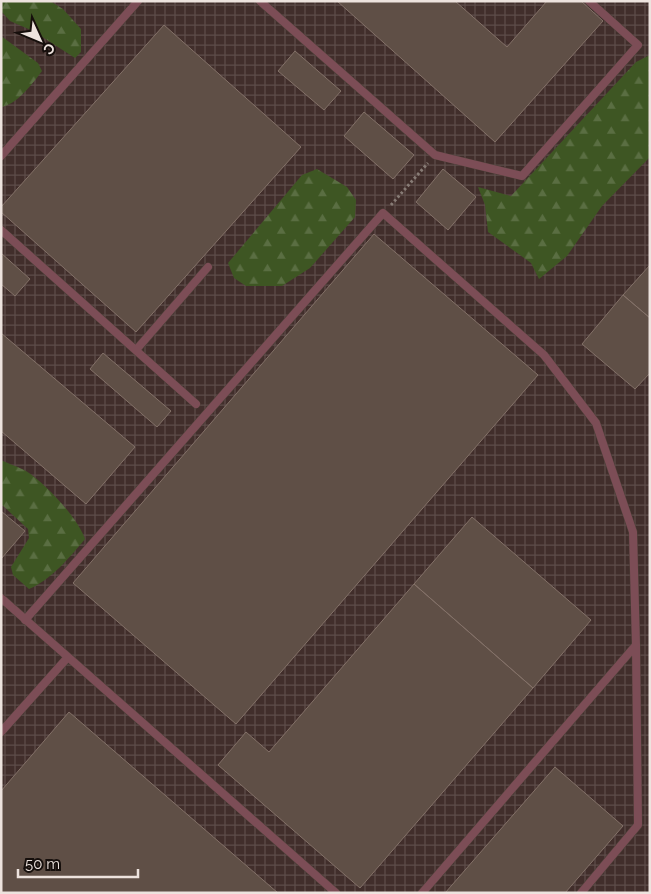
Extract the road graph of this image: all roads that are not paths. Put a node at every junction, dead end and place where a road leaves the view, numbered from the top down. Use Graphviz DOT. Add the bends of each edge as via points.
graph roads {
  1 [pos="138,1"];
  2 [pos="260,1"];
  3 [pos="589,1"];
  4 [pos="1,156"];
  5 [pos="1,230"];
  6 [pos="208,267"];
  7 [pos="136,350"];
  8 [pos="196,404"];
  9 [pos="1,598"];
  10 [pos="25,620"];
  11 [pos="636,646"];
  12 [pos="68,657"];
  13 [pos="1,732"];
  14 [pos="336,893"];
  15 [pos="422,893"];
  16 [pos="581,893"];
  1 -- 4 [label="lane"];
  2 -- 3 [label="lane" via="435,155 522,176 638,45"];
  5 -- 7 [label="lane"];
  6 -- 7 [label="lane"];
  7 -- 8 [label="lane"];
  9 -- 10 [label="lane"];
  10 -- 11 [label="lane" via="383,213 544,355 596,423 633,532"];
  10 -- 12 [label="lane"];
  11 -- 15 [label="lane"];
  11 -- 16 [label="lane" via="638,825"];
  12 -- 13 [label="lane"];
  12 -- 14 [label="lane"];
}
